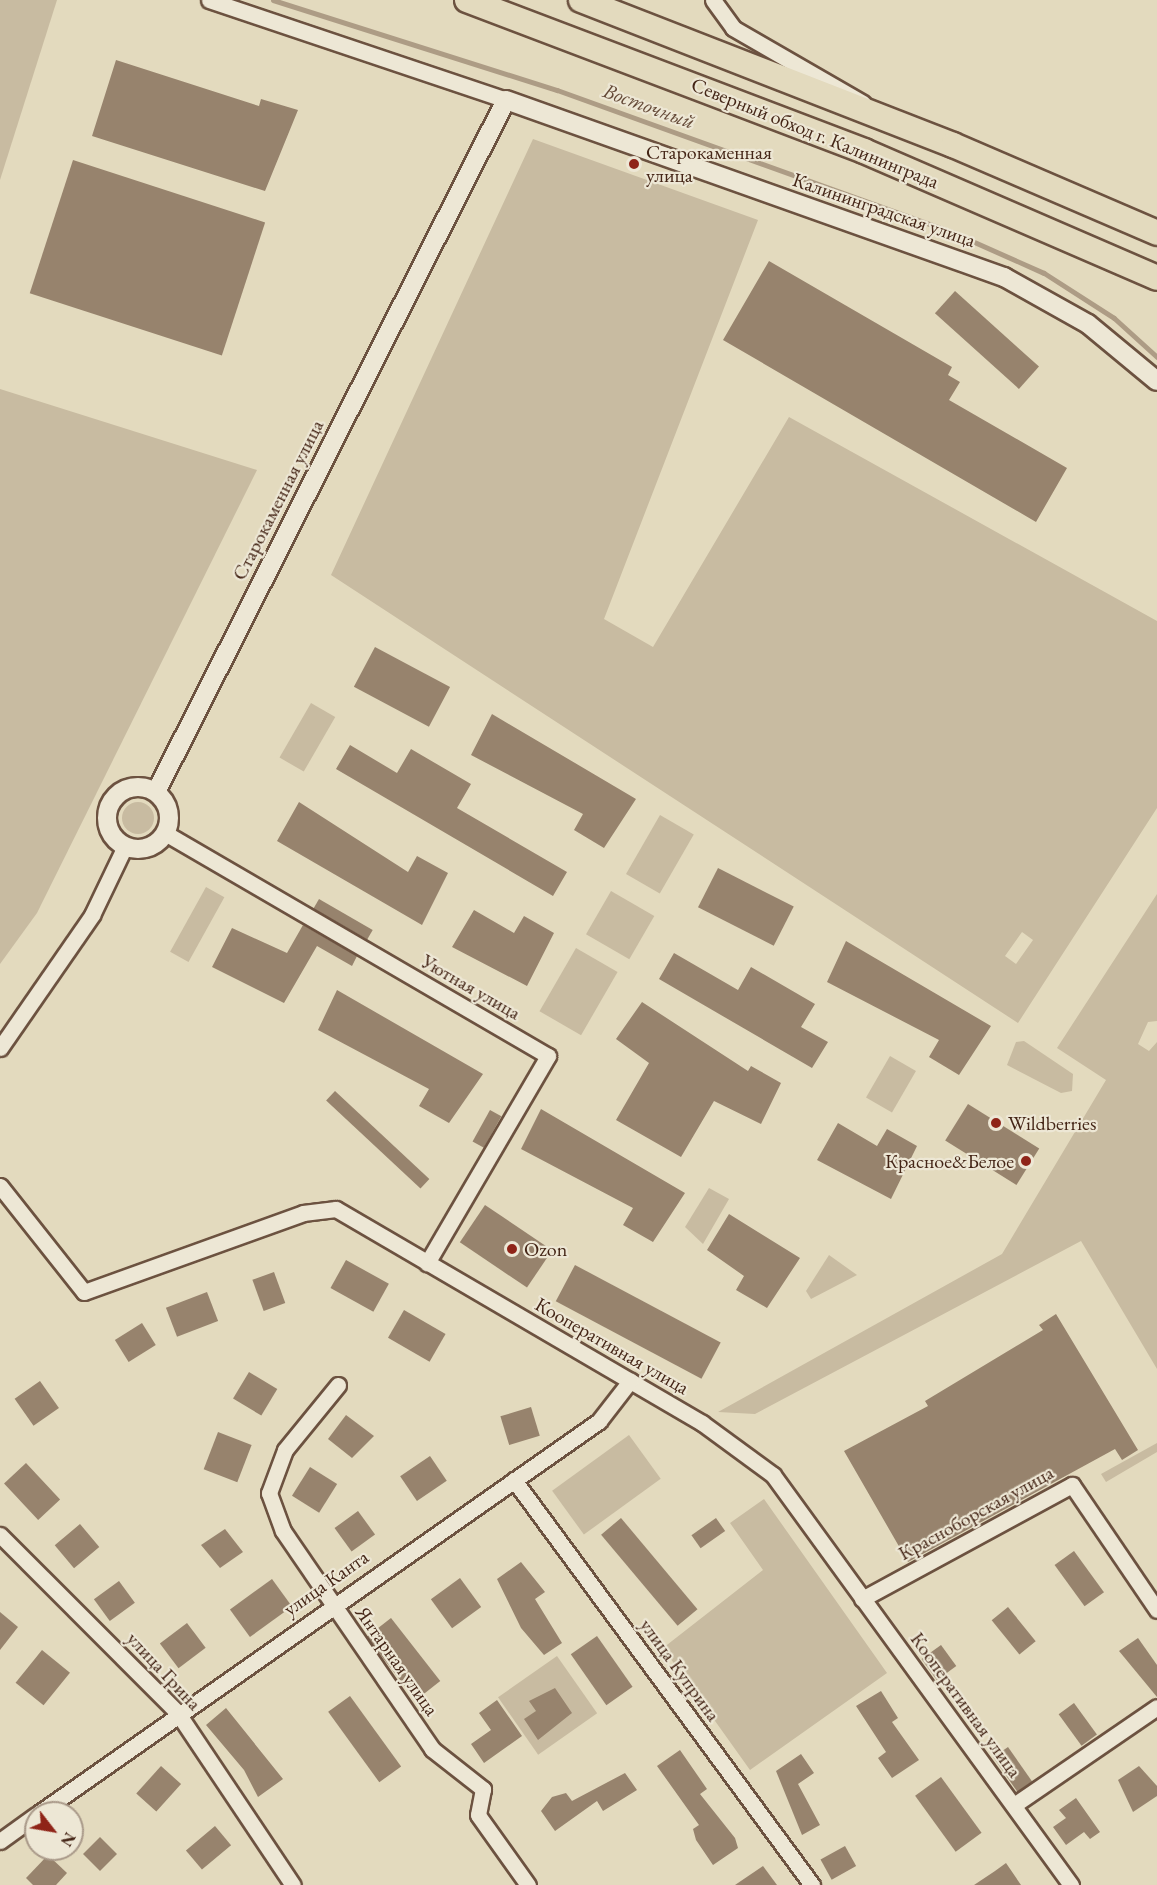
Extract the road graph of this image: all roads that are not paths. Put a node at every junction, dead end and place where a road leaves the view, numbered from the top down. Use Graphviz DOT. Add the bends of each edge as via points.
graph roads {
  1 [pos="209,0"];
  2 [pos="467,0"];
  3 [pos="581,0"];
  4 [pos="713,0"];
  5 [pos="506,100"];
  6 [pos="880,116"];
  7 [pos="1157,233"];
  8 [pos="1157,278"];
  9 [pos="1157,381"];
  10 [pos="156,792"];
  11 [pos="165,833"];
  12 [pos="125,846"];
  13 [pos="0,1048"];
  14 [pos="0,1186"];
  15 [pos="427,1263"];
  16 [pos="630,1381"];
  17 [pos="338,1385"];
  18 [pos="514,1480"];
  19 [pos="0,1535"];
  20 [pos="862,1599"];
  21 [pos="332,1604"];
  22 [pos="1157,1610"];
  23 [pos="1157,1707"];
  24 [pos="177,1712"];
  25 [pos="55,1801"];
  26 [pos="1014,1805"];
  27 [pos="24,1823"];
  28 [pos="0,1841"];
  29 [pos="293,1885"];
  30 [pos="528,1885"];
  31 [pos="813,1885"];
  32 [pos="1071,1885"];
  1 -- 5 [label="street"];
  2 -- 8 [label="highway, Северный обход г. Калининграда" via="864,151"];
  3 -- 6 [label="highway, Северный обход г. Калининграда"];
  4 -- 6 [label="street" via="733,28 849,92"];
  5 -- 9 [label="street, Калининградская улица" via="1004,277 1088,324"];
  5 -- 10 [label="street, Старокаменная улица"];
  6 -- 7 [label="highway, Северный обход г. Калининграда"];
  10 -- 11 [label="street" via="169,813"];
  10 -- 12 [label="street" via="128,789 111,805 109,828"];
  11 -- 12 [label="street" via="148,847"];
  11 -- 15 [label="street, Уютная улица" via="548,1056"];
  12 -- 13 [label="street" via="92,915"];
  14 -- 15 [label="street, Кооперативная улица" via="84,1292 321,1208 336,1209"];
  15 -- 16 [label="street, Кооперативная улица"];
  16 -- 18 [label="street, улица Канта" via="599,1421"];
  16 -- 20 [label="street, Кооперативная улица" via="702,1423 773,1475"];
  17 -- 21 [label="street, Янтарная улица" via="285,1450 269,1493 283,1531"];
  18 -- 21 [label="street, улица Канта"];
  18 -- 31 [label="street, улица Куприна"];
  19 -- 24 [label="street, улица Грина"];
  20 -- 22 [label="street, Красноборская улица" via="1072,1485"];
  20 -- 26 [label="street, Кооперативная улица"];
  21 -- 24 [label="street, улица Канта"];
  21 -- 30 [label="street, Янтарная улица" via="432,1749 483,1789 478,1815"];
  23 -- 26 [label="street"];
  24 -- 25 [label="street, улица Канта"];
  24 -- 29 [label="street, улица Грина"];
  26 -- 32 [label="street, Кооперативная улица"];
  27 -- 28 [label="street, улица Канта"];
}
